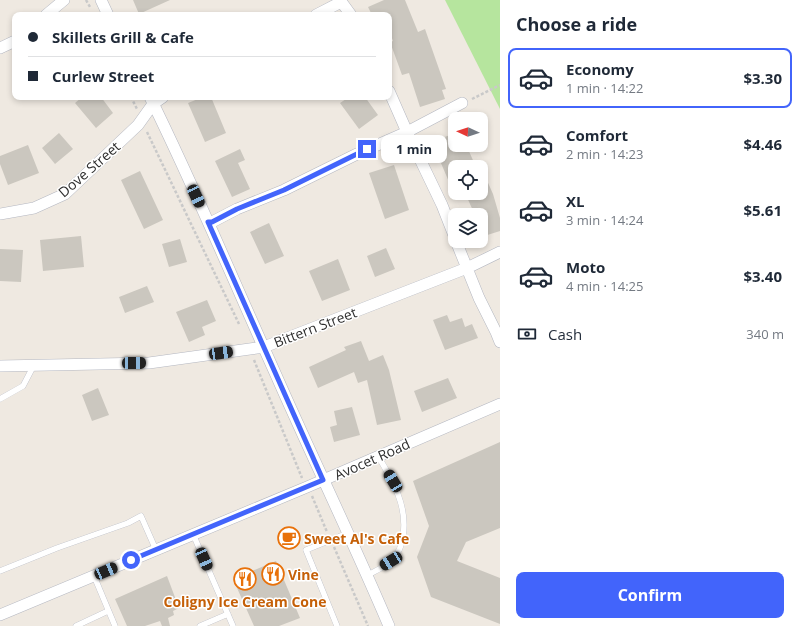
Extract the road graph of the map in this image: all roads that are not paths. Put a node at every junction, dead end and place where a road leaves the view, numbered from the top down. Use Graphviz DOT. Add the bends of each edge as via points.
graph roads {
  1 [pos="64,0"];
  2 [pos="101,0"];
  3 [pos="341,1"];
  4 [pos="50,12"];
  5 [pos="107,12"];
  6 [pos="321,12"];
  7 [pos="349,12"];
  8 [pos="12,42"];
  9 [pos="0,48"];
  10 [pos="392,98"];
  11 [pos="151,101"];
  12 [pos="462,103"];
  13 [pos="407,132"];
  14 [pos="0,214"];
  15 [pos="448,220"];
  16 [pos="208,222"];
  17 [pos="459,248"];
  18 [pos="500,252"];
  19 [pos="467,268"];
  20 [pos="500,342"];
  21 [pos="264,347"];
  22 [pos="34,365"];
  23 [pos="0,366"];
  24 [pos="0,399"];
  25 [pos="500,404"];
  26 [pos="378,455"];
  27 [pos="323,480"];
  28 [pos="348,532"];
  29 [pos="193,534"];
  30 [pos="156,550"];
  31 [pos="0,571"];
  32 [pos="368,575"];
  33 [pos="94,576"];
  34 [pos="108,610"];
  35 [pos="228,614"];
  36 [pos="0,615"];
  37 [pos="76,626"];
  38 [pos="115,626"];
  39 [pos="200,626"];
  40 [pos="233,626"];
  41 [pos="337,626"];
  42 [pos="389,626"];
  1 -- 4 [label="street"];
  2 -- 5 [label="street"];
  3 -- 6 [label="street"];
  3 -- 7 [label="street"];
  8 -- 9 [label="street"];
  10 -- 13 [label="street"];
  11 -- 14 [label="street, Dove Street" via="138,125 65,194 34,208"];
  11 -- 16 [label="street"];
  12 -- 13 [label="street"];
  13 -- 15 [label="street"];
  13 -- 16 [label="street" via="284,190"];
  16 -- 21 [label="street"];
  17 -- 19 [label="street"];
  18 -- 19 [label="street, Bittern Street"];
  19 -- 20 [label="street" via="478,298"];
  19 -- 21 [label="street, Bittern Street"];
  21 -- 22 [label="street, Bittern Street" via="149,363"];
  21 -- 27 [label="street"];
  22 -- 23 [label="street, Bittern Street"];
  22 -- 24 [label="lane" via="23,386"];
  25 -- 26 [label="street, Avocet Road"];
  26 -- 27 [label="street, Avocet Road"];
  26 -- 32 [label="lane" via="393,481 403,511 404,526 400,549 391,561"];
  27 -- 28 [label="street"];
  27 -- 29 [label="street, Avocet Road"];
  28 -- 32 [label="street"];
  28 -- 41 [label="lane" via="306,550"];
  29 -- 30 [label="street, Avocet Road"];
  29 -- 35 [label="lane"];
  30 -- 31 [label="lane" via="141,516"];
  30 -- 33 [label="street, Avocet Road"];
  32 -- 42 [label="street"];
  33 -- 34 [label="lane"];
  33 -- 36 [label="street, Avocet Road"];
  34 -- 37 [label="lane"];
  34 -- 38 [label="lane"];
  35 -- 39 [label="lane"];
  35 -- 40 [label="lane"];
}
